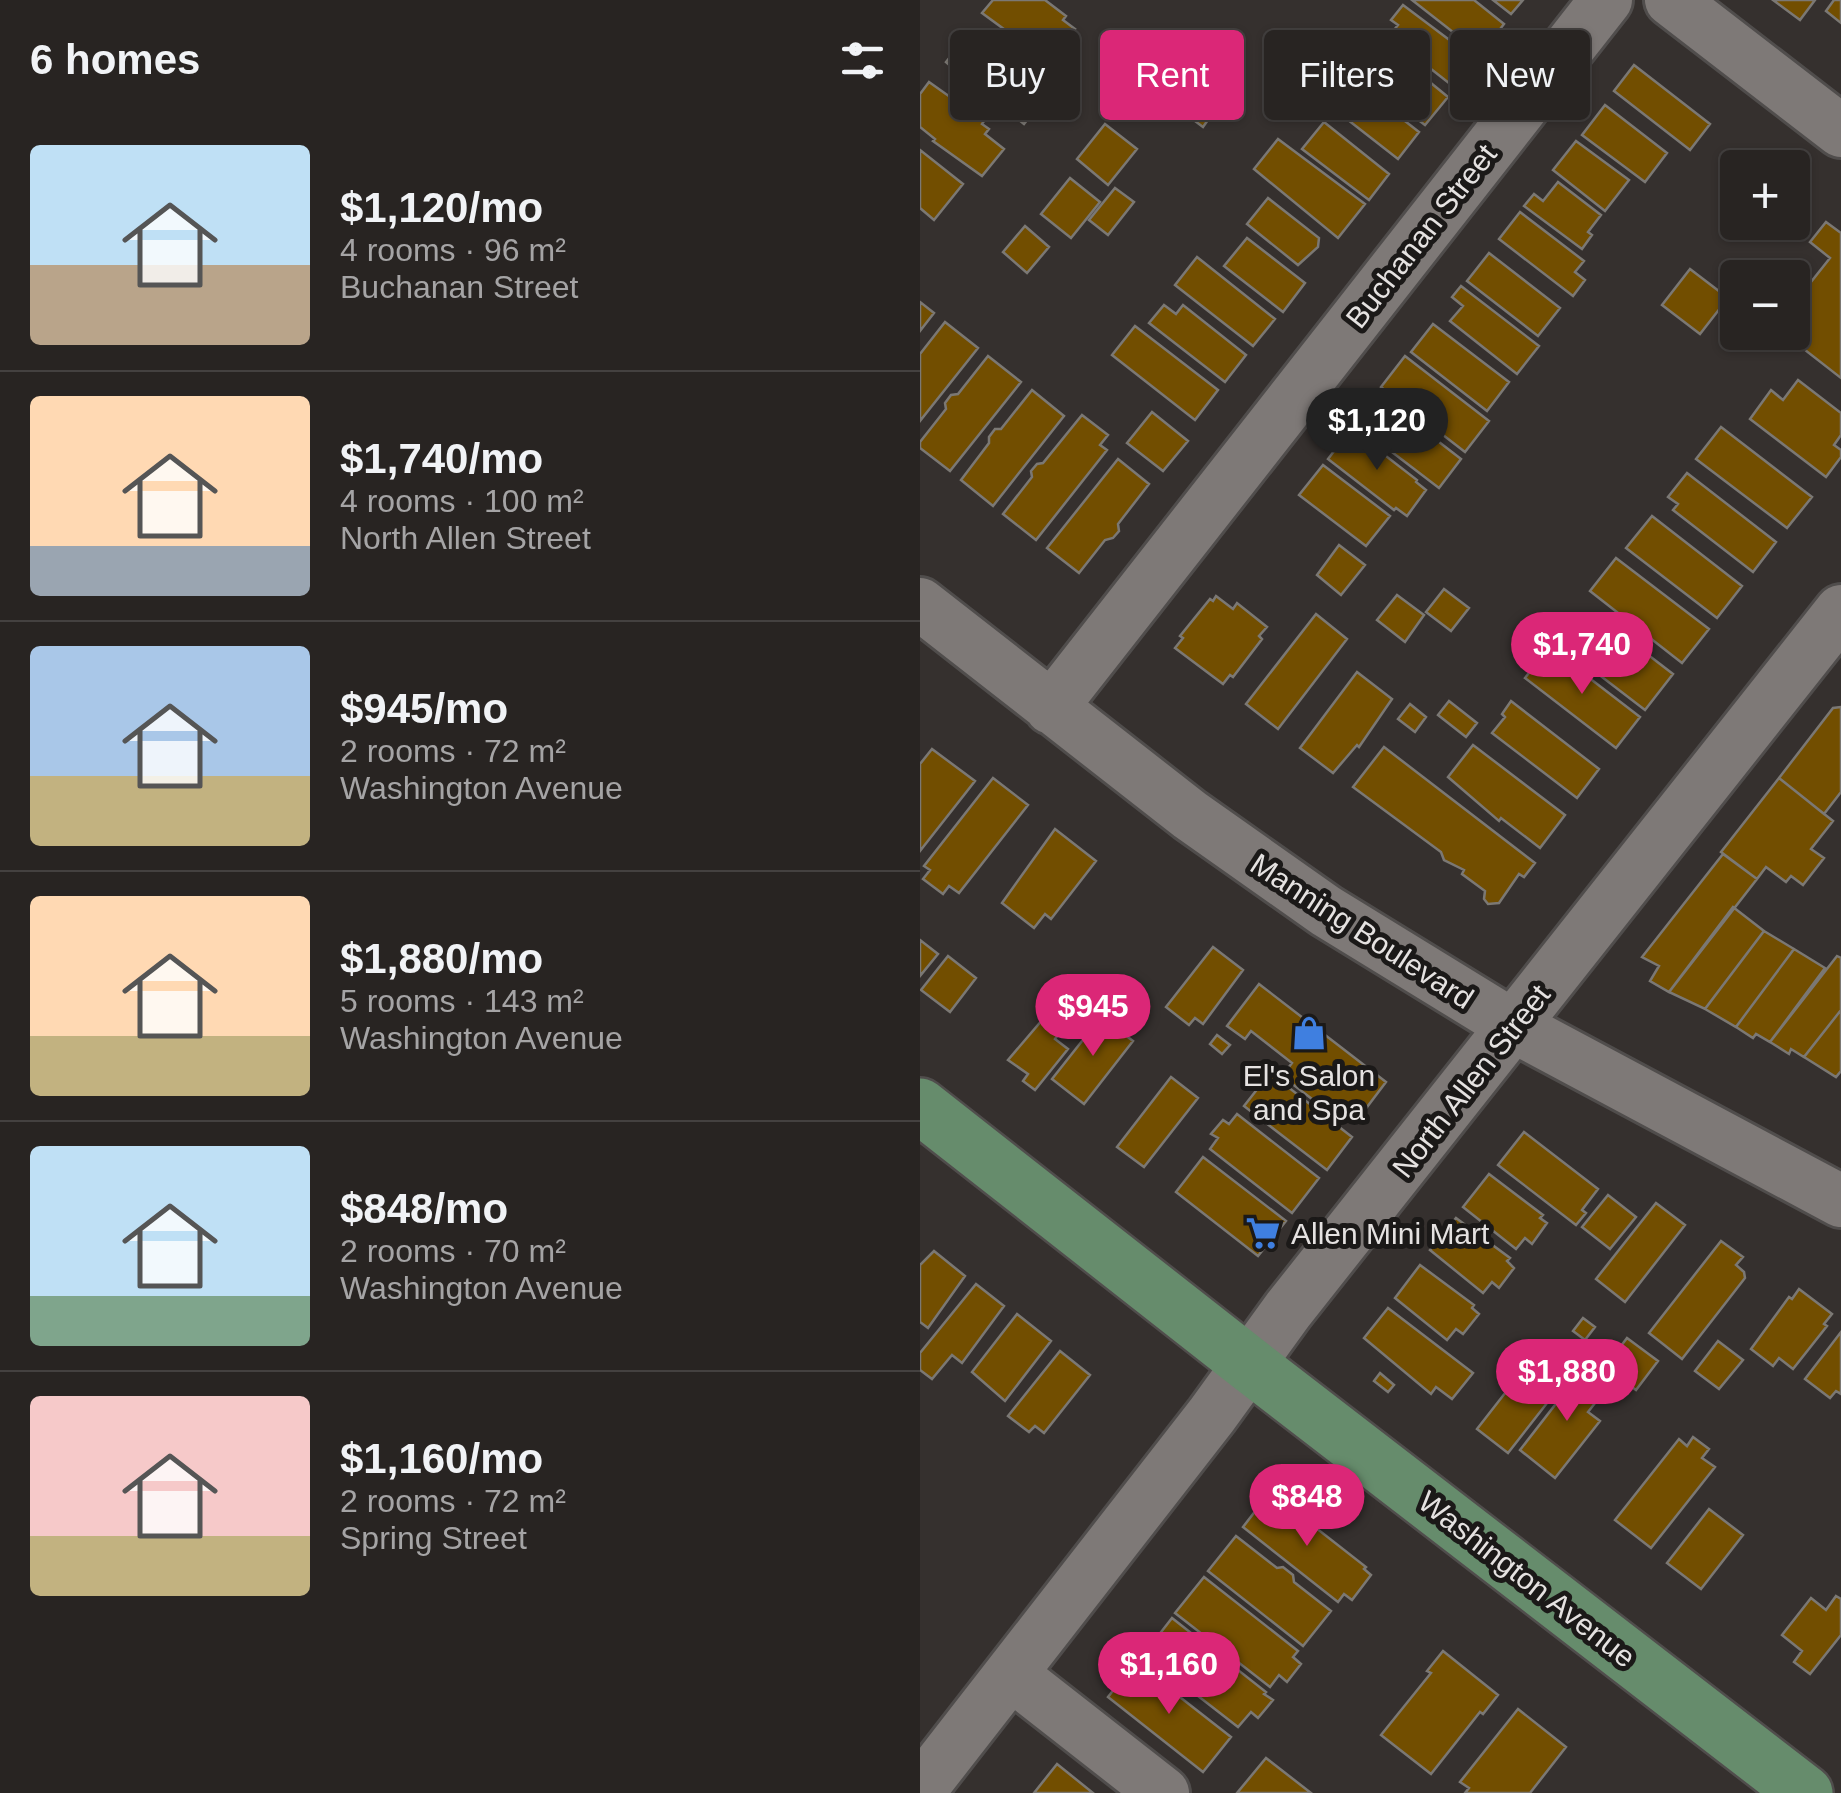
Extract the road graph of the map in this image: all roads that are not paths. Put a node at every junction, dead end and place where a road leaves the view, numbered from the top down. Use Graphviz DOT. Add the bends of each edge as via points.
graph roads {
  1 [pos="1606,0"];
  2 [pos="1671,0"];
  3 [pos="1841,131"];
  4 [pos="920,604"];
  5 [pos="1841,612"];
  6 [pos="1051,708"];
  7 [pos="1515,1027"];
  8 [pos="920,1106"];
  9 [pos="1841,1201"];
  10 [pos="1250,1365"];
  11 [pos="1012,1674"];
  12 [pos="920,1790"];
  13 [pos="1163,1793"];
  14 [pos="1805,1793"];
  1 -- 6 [label="street, Buchanan Street"];
  2 -- 3 [label="street"];
  4 -- 6 [label="street, Manning Boulevard"];
  5 -- 7 [label="street, North Allen Street"];
  6 -- 7 [label="street, Manning Boulevard" via="1258,866"];
  7 -- 9 [label="street, Manning Boulevard"];
  7 -- 10 [label="street, North Allen Street"];
  8 -- 10 [label="main road, Washington Avenue"];
  10 -- 11 [label="street, North Allen Street"];
  10 -- 14 [label="main road, Washington Avenue"];
  11 -- 12 [label="street, North Allen Street"];
  11 -- 13 [label="street"];
}
